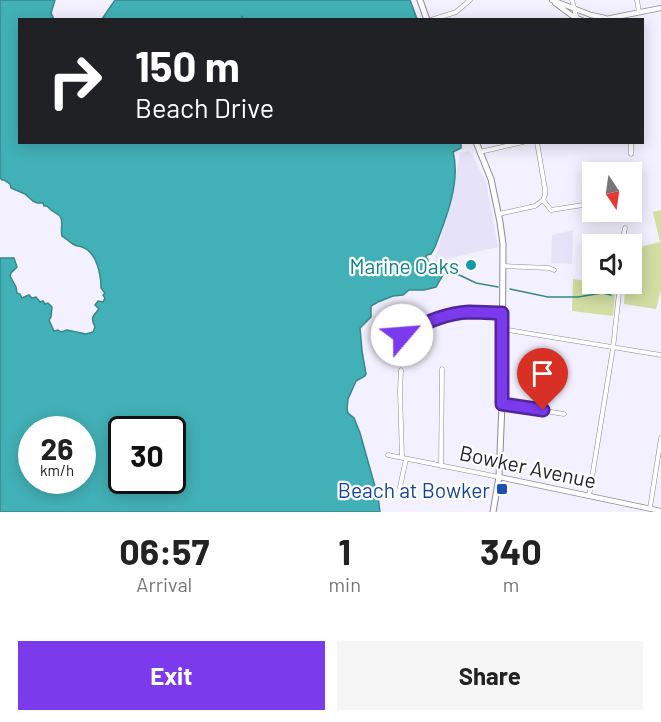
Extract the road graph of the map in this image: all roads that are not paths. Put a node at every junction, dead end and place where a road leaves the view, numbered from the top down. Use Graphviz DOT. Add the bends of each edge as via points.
graph roads {
  1 [pos="420,0"];
  2 [pos="470,0"];
  3 [pos="551,0"];
  4 [pos="572,0"];
  5 [pos="637,0"];
  6 [pos="661,8"];
  7 [pos="575,10"];
  8 [pos="639,12"];
  9 [pos="428,18"];
  10 [pos="436,18"];
  11 [pos="577,18"];
  12 [pos="578,18"];
  13 [pos="611,18"];
  14 [pos="477,144"];
  15 [pos="514,144"];
  16 [pos="537,144"];
  17 [pos="631,144"];
  18 [pos="480,152"];
  19 [pos="630,154"];
  20 [pos="543,200"];
  21 [pos="582,205"];
  22 [pos="499,214"];
  23 [pos="625,228"];
  24 [pos="624,234"];
  25 [pos="503,267"];
  26 [pos="554,270"];
  27 [pos="619,294"];
  28 [pos="502,313"];
  29 [pos="502,329"];
  30 [pos="402,335"];
  31 [pos="613,348"];
  32 [pos="661,355"];
  33 [pos="442,369"];
  34 [pos="401,370"];
  35 [pos="502,404"];
  36 [pos="564,414"];
  37 [pos="661,438"];
  38 [pos="388,455"];
  39 [pos="404,458"];
  40 [pos="441,466"];
  41 [pos="499,477"];
  42 [pos="400,487"];
  43 [pos="589,496"];
  44 [pos="650,508"];
  45 [pos="661,511"];
  46 [pos="493,512"];
  1 -- 9 [label="main road"];
  2 -- 10 [label="street" via="456,12"];
  3 -- 7 [label="street"];
  3 -- 11 [label="street"];
  4 -- 7 [label="street"];
  5 -- 8 [label="street"];
  6 -- 8 [label="street"];
  7 -- 12 [label="street"];
  7 -- 13 [label="street"];
  8 -- 13 [label="street"];
  14 -- 18 [label="main road"];
  15 -- 18 [label="street"];
  16 -- 20 [label="street" via="545,189"];
  17 -- 19 [label="street"];
  18 -- 22 [label="main road"];
  20 -- 21 [label="street" via="551,210"];
  20 -- 22 [label="street" via="535,206"];
  22 -- 25 [label="main road"];
  23 -- 24 [label="street"];
  25 -- 26 [label="street"];
  25 -- 28 [label="main road"];
  27 -- 31 [label="street"];
  28 -- 29 [label="main road"];
  28 -- 30 [label="street" via="450,314"];
  29 -- 31 [label="street"];
  29 -- 35 [label="main road"];
  31 -- 32 [label="street"];
  31 -- 43 [label="street"];
  33 -- 40 [label="street"];
  34 -- 39 [label="street"];
  35 -- 36 [label="street"];
  35 -- 41 [label="main road"];
  37 -- 44 [label="street"];
  38 -- 39 [label="street, Bowker Avenue"];
  39 -- 40 [label="street, Bowker Avenue"];
  39 -- 42 [label="street"];
  40 -- 41 [label="street, Bowker Avenue"];
  41 -- 43 [label="street, Bowker Avenue"];
  41 -- 46 [label="main road"];
  43 -- 44 [label="street, Bowker Avenue"];
  44 -- 45 [label="street, Bowker Avenue"];
}
